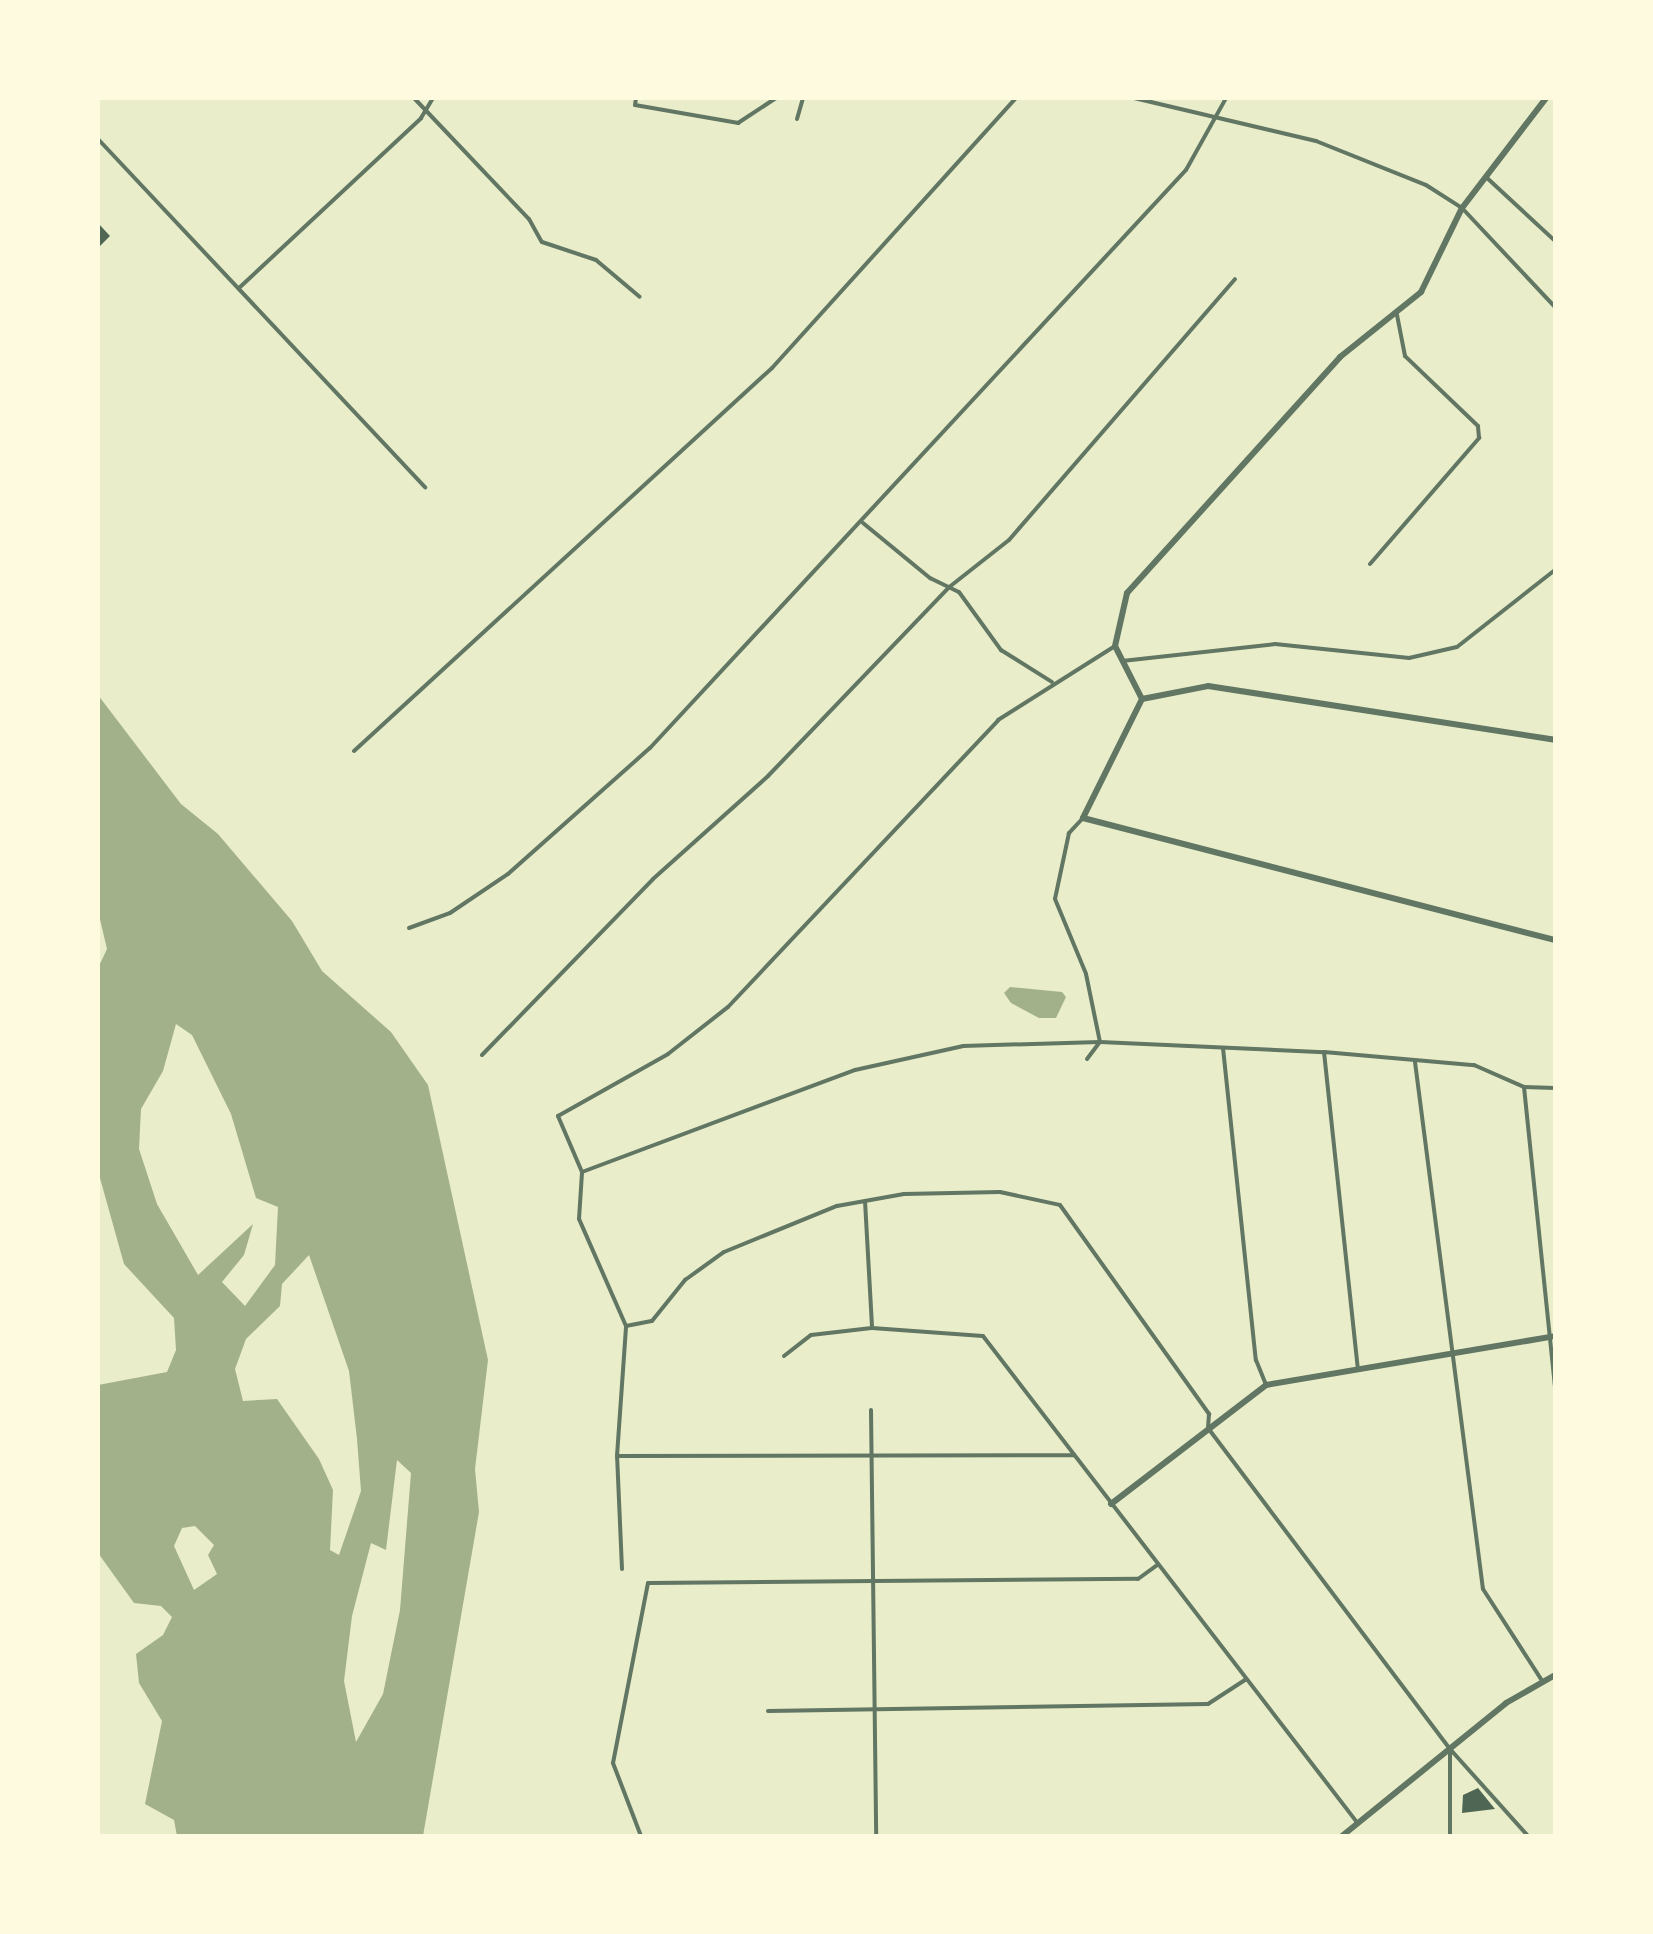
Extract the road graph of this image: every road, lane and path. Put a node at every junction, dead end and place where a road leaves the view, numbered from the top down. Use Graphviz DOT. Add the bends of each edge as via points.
graph roads {
  1 [pos="414,98"];
  2 [pos="433,98"];
  3 [pos="636,98"];
  4 [pos="776,98"];
  5 [pos="803,98"];
  6 [pos="1016,98"];
  7 [pos="1134,98"];
  8 [pos="1226,98"];
  9 [pos="1546,98"];
  10 [pos="426,111"];
  11 [pos="797,119"];
  12 [pos="1219,119"];
  13 [pos="98,139"];
  14 [pos="1486,177"];
  15 [pos="1462,208"];
  16 [pos="1555,241"];
  17 [pos="1235,279"];
  18 [pos="239,288"];
  19 [pos="640,297"];
  20 [pos="1555,307"];
  21 [pos="1397,315"];
  22 [pos="425,487"];
  23 [pos="863,523"];
  24 [pos="1370,564"];
  25 [pos="1555,570"];
  26 [pos="948,588"];
  27 [pos="1115,646"];
  28 [pos="1122,661"];
  29 [pos="1052,682"];
  30 [pos="1142,699"];
  31 [pos="1555,740"];
  32 [pos="354,751"];
  33 [pos="1083,818"];
  34 [pos="409,928"];
  35 [pos="1555,940"];
  36 [pos="1100,1042"];
  37 [pos="1223,1048"];
  38 [pos="1324,1052"];
  39 [pos="482,1055"];
  40 [pos="1087,1059"];
  41 [pos="1415,1062"];
  42 [pos="1524,1087"];
  43 [pos="1555,1088"];
  44 [pos="582,1172"];
  45 [pos="865,1201"];
  46 [pos="626,1326"];
  47 [pos="872,1328"];
  48 [pos="1551,1337"];
  49 [pos="1449,1352"];
  50 [pos="784,1356"];
  51 [pos="1358,1368"];
  52 [pos="1266,1385"];
  53 [pos="1555,1388"];
  54 [pos="871,1410"];
  55 [pos="1208,1428"];
  56 [pos="1074,1455"];
  57 [pos="617,1456"];
  58 [pos="872,1456"];
  59 [pos="1111,1504"];
  60 [pos="1157,1565"];
  61 [pos="622,1569"];
  62 [pos="873,1581"];
  63 [pos="1555,1675"];
  64 [pos="1245,1680"];
  65 [pos="1543,1682"];
  66 [pos="768,1711"];
  67 [pos="874,1712"];
  68 [pos="1450,1749"];
  69 [pos="1356,1821"];
  70 [pos="641,1836"];
  71 [pos="876,1836"];
  72 [pos="1342,1836"];
  73 [pos="1450,1836"];
  74 [pos="1528,1836"];
  1 -- 10 [label="street"];
  2 -- 10 [label="street"];
  3 -- 4 [label="street" via="635,105 738,123"];
  5 -- 11 [label="street"];
  6 -- 32 [label="street" via="772,368"];
  7 -- 12 [label="street"];
  8 -- 12 [label="street"];
  9 -- 14 [label="street"];
  10 -- 18 [label="street"];
  10 -- 19 [label="street" via="542,242 596,260"];
  12 -- 15 [label="street" via="1316,141 1426,185"];
  12 -- 23 [label="street" via="1186,170"];
  13 -- 18 [label="street"];
  14 -- 15 [label="street"];
  14 -- 16 [label="street"];
  15 -- 20 [label="street"];
  15 -- 21 [label="street" via="1421,292"];
  17 -- 26 [label="street" via="1009,540"];
  18 -- 22 [label="street"];
  21 -- 24 [label="street" via="1405,356 1478,426 1479,438"];
  21 -- 27 [label="street" via="1340,357 1127,593"];
  23 -- 26 [label="street"];
  23 -- 34 [label="street" via="566,826 450,913"];
  25 -- 28 [label="street" via="1457,647 1409,658 1275,644"];
  26 -- 29 [label="street" via="959,592 1001,650"];
  26 -- 39 [label="street" via="768,776 653,879"];
  27 -- 28 [label="street"];
  27 -- 29 [label="street"];
  28 -- 30 [label="street"];
  29 -- 44 [label="street" via="998,720 728,1007 655,1062 558,1116"];
  30 -- 31 [label="street" via="1208,686"];
  30 -- 33 [label="street"];
  33 -- 35 [label="street"];
  33 -- 36 [label="street" via="1069,833 1055,899 1086,974"];
  36 -- 37 [label="street"];
  36 -- 40 [label="street"];
  36 -- 44 [label="street" via="963,1046 855,1070"];
  37 -- 38 [label="street"];
  37 -- 52 [label="street" via="1256,1360"];
  38 -- 41 [label="street"];
  38 -- 51 [label="street"];
  41 -- 42 [label="street" via="1474,1065"];
  41 -- 49 [label="street"];
  42 -- 43 [label="street"];
  42 -- 48 [label="street"];
  44 -- 46 [label="street" via="579,1219"];
  45 -- 46 [label="street" via="724,1252 685,1280 652,1321"];
  45 -- 47 [label="street"];
  45 -- 55 [label="street" via="1000,1192 1060,1205 1209,1414"];
  46 -- 57 [label="street"];
  47 -- 50 [label="street" via="811,1335"];
  47 -- 56 [label="street" via="983,1336"];
  48 -- 49 [label="street"];
  48 -- 53 [label="street"];
  49 -- 51 [label="street"];
  49 -- 65 [label="street" via="1483,1589"];
  51 -- 52 [label="street"];
  52 -- 55 [label="street"];
  54 -- 58 [label="street"];
  55 -- 59 [label="street"];
  55 -- 68 [label="street"];
  56 -- 58 [label="street"];
  56 -- 59 [label="street"];
  57 -- 58 [label="street"];
  57 -- 61 [label="street"];
  58 -- 62 [label="street"];
  59 -- 60 [label="street"];
  60 -- 62 [label="street" via="1138,1579"];
  60 -- 64 [label="street"];
  62 -- 67 [label="street"];
  62 -- 70 [label="street" via="648,1583 613,1763"];
  63 -- 65 [label="street"];
  64 -- 67 [label="street" via="1208,1704"];
  64 -- 69 [label="street"];
  65 -- 68 [label="street"];
  66 -- 67 [label="street"];
  67 -- 71 [label="street"];
  68 -- 69 [label="street" via="1407,1789"];
  68 -- 73 [label="street"];
  68 -- 74 [label="street"];
  69 -- 72 [label="street"];
}
